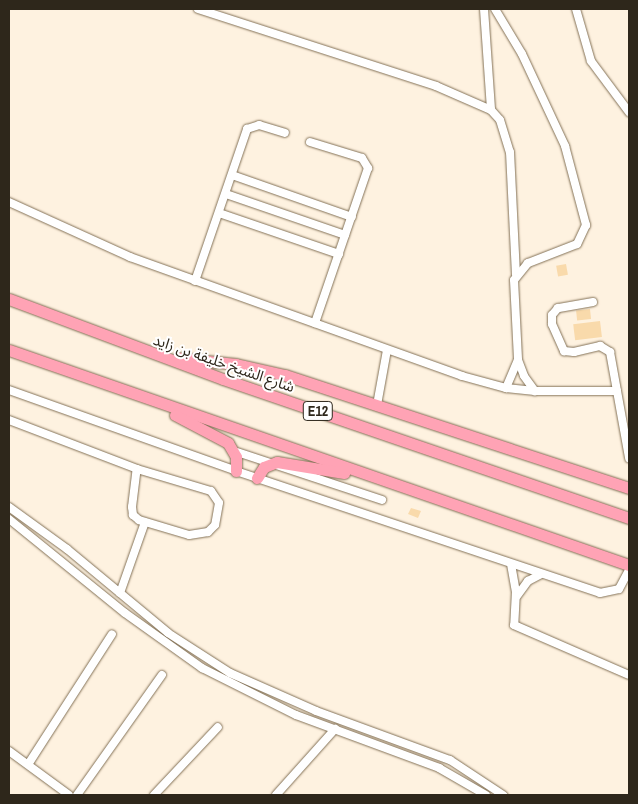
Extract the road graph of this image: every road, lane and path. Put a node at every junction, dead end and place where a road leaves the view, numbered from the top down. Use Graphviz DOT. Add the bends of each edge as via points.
graph roads {
  1 [pos="198,9"];
  2 [pos="484,9"];
  3 [pos="495,9"];
  4 [pos="576,9"];
  5 [pos="491,110"];
  6 [pos="629,112"];
  7 [pos="284,133"];
  8 [pos="310,142"];
  9 [pos="232,175"];
  10 [pos="226,194"];
  11 [pos="9,202"];
  12 [pos="219,213"];
  13 [pos="352,216"];
  14 [pos="345,234"];
  15 [pos="339,254"];
  16 [pos="516,275"];
  17 [pos="195,281"];
  18 [pos="9,299"];
  19 [pos="593,302"];
  20 [pos="315,323"];
  21 [pos="9,350"];
  22 [pos="387,350"];
  23 [pos="160,356"];
  24 [pos="518,360"];
  25 [pos="506,388"];
  26 [pos="9,390"];
  27 [pos="617,390"];
  28 [pos="535,391"];
  29 [pos="159,404"];
  30 [pos="377,405"];
  31 [pos="9,420"];
  32 [pos="234,451"];
  33 [pos="629,458"];
  34 [pos="270,463"];
  35 [pos="137,469"];
  36 [pos="236,471"];
  37 [pos="364,474"];
  38 [pos="257,478"];
  39 [pos="629,488"];
  40 [pos="382,500"];
  41 [pos="9,507"];
  42 [pos="9,518"];
  43 [pos="629,518"];
  44 [pos="145,522"];
  45 [pos="511,564"];
  46 [pos="629,565"];
  47 [pos="629,570"];
  48 [pos="541,574"];
  49 [pos="120,593"];
  50 [pos="516,600"];
  51 [pos="112,634"];
  52 [pos="162,675"];
  53 [pos="629,675"];
  54 [pos="218,727"];
  55 [pos="335,729"];
  56 [pos="9,751"];
  57 [pos="29,764"];
  58 [pos="69,795"];
  59 [pos="76,795"];
  60 [pos="154,795"];
  61 [pos="276,795"];
  62 [pos="486,795"];
  63 [pos="503,795"];
  1 -- 5 [label="street" via="436,86"];
  2 -- 5 [label="street"];
  3 -- 16 [label="street" via="522,54 564,146 586,225 577,244 528,263"];
  4 -- 6 [label="street" via="590,61"];
  5 -- 16 [label="street" via="500,120 510,152"];
  7 -- 9 [label="street" via="260,125 249,127"];
  8 -- 13 [label="street" via="366,162 367,170"];
  9 -- 10 [label="street"];
  9 -- 13 [label="street"];
  10 -- 12 [label="street"];
  10 -- 14 [label="street"];
  11 -- 17 [label="street" via="130,257"];
  12 -- 15 [label="street"];
  12 -- 17 [label="street"];
  13 -- 14 [label="street"];
  14 -- 15 [label="street"];
  15 -- 20 [label="street"];
  16 -- 24 [label="street" via="512,291"];
  17 -- 20 [label="street"];
  18 -- 23 [label="highway, شارع الشيخ خليفة بن زايد / E12"];
  19 -- 27 [label="street" via="558,308 552,315 552,324 564,351 600,346 608,350"];
  20 -- 22 [label="street"];
  21 -- 29 [label="highway"];
  22 -- 25 [label="street"];
  22 -- 30 [label="street"];
  23 -- 30 [label="highway" via="268,371"];
  23 -- 43 [label="highway, شارع الشيخ خليفة بن زايد / E12"];
  24 -- 25 [label="street"];
  24 -- 28 [label="street"];
  25 -- 28 [label="street"];
  26 -- 36 [label="street"];
  27 -- 28 [label="street"];
  27 -- 33 [label="street"];
  29 -- 32 [label="highway" via="224,440"];
  29 -- 37 [label="highway"];
  30 -- 39 [label="highway"];
  31 -- 35 [label="street"];
  32 -- 34 [label="street"];
  32 -- 36 [label="highway"];
  34 -- 37 [label="highway" via="284,462"];
  34 -- 38 [label="highway"];
  34 -- 40 [label="street"];
  35 -- 44 [label="street" via="133,515"];
  35 -- 44 [label="street" via="211,491 219,503 215,524 200,535"];
  36 -- 38 [label="street"];
  37 -- 46 [label="highway"];
  38 -- 45 [label="street"];
  41 -- 49 [label="street"];
  42 -- 55 [label="street" via="125,613 202,668 270,703"];
  44 -- 49 [label="street"];
  45 -- 48 [label="street"];
  45 -- 50 [label="street"];
  47 -- 48 [label="street" via="622,586 608,594"];
  48 -- 50 [label="street" via="523,587"];
  49 -- 63 [label="street" via="168,633 230,673 316,711 450,760"];
  50 -- 53 [label="street" via="514,625 521,630"];
  51 -- 57 [label="street"];
  52 -- 59 [label="street"];
  54 -- 60 [label="street"];
  55 -- 61 [label="street"];
  55 -- 62 [label="street" via="427,762"];
  56 -- 57 [label="street"];
  57 -- 58 [label="street"];
}
